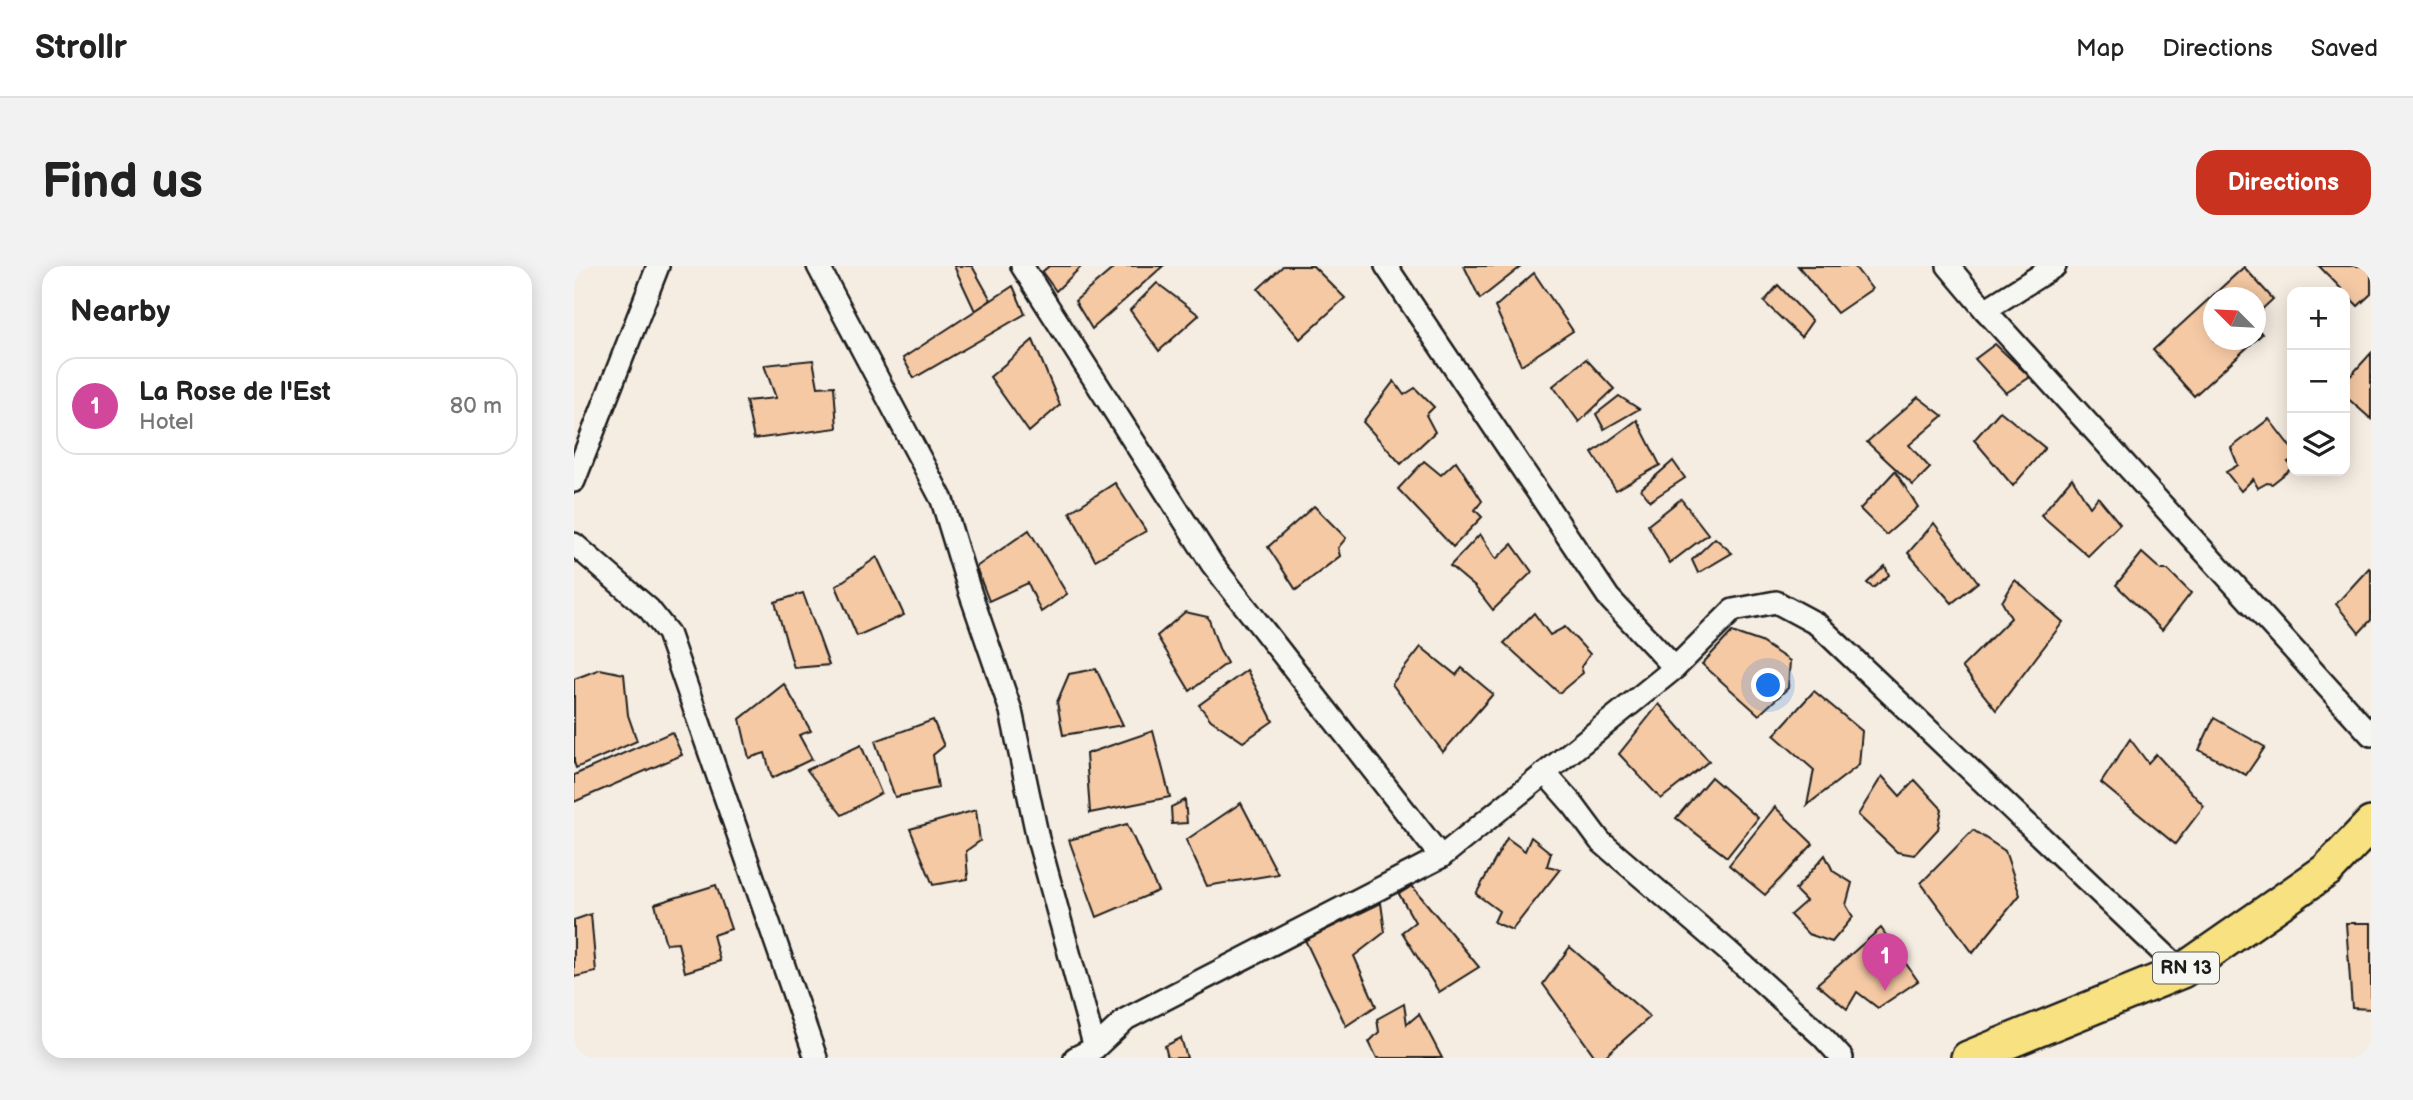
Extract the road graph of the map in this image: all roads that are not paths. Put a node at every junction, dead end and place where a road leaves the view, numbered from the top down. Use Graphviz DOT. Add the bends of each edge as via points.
graph roads {
  1 [pos="658,266"];
  2 [pos="818,266"];
  3 [pos="1022,266"];
  4 [pos="1386,266"];
  5 [pos="1948,266"];
  6 [pos="2054,266"];
  7 [pos="1985,310"];
  8 [pos="574,481"];
  9 [pos="574,544"];
  10 [pos="1675,668"];
  11 [pos="2371,734"];
  12 [pos="1545,774"];
  13 [pos="2371,824"];
  14 [pos="1441,857"];
  15 [pos="2182,971"];
  16 [pos="1095,1048"];
  17 [pos="816,1058"];
  18 [pos="1075,1058"];
  19 [pos="1842,1058"];
  20 [pos="1968,1058"];
  1 -- 8 [label="street"];
  2 -- 16 [label="street" via="943,500 1011,711 1038,839"];
  3 -- 14 [label="street" via="1212,564"];
  4 -- 10 [label="street" via="1609,598"];
  5 -- 7 [label="street"];
  6 -- 7 [label="street"];
  7 -- 11 [label="street"];
  9 -- 17 [label="street" via="649,609 668,633"];
  10 -- 12 [label="street"];
  10 -- 15 [label="street" via="1733,610 1776,602 1817,624"];
  12 -- 14 [label="street"];
  12 -- 19 [label="street" via="1600,841 1728,951"];
  13 -- 15 [label="main road, RN 13" via="2327,870"];
  14 -- 16 [label="street" via="1126,1019"];
  15 -- 20 [label="main road, RN 13"];
  16 -- 18 [label="street"];
}
